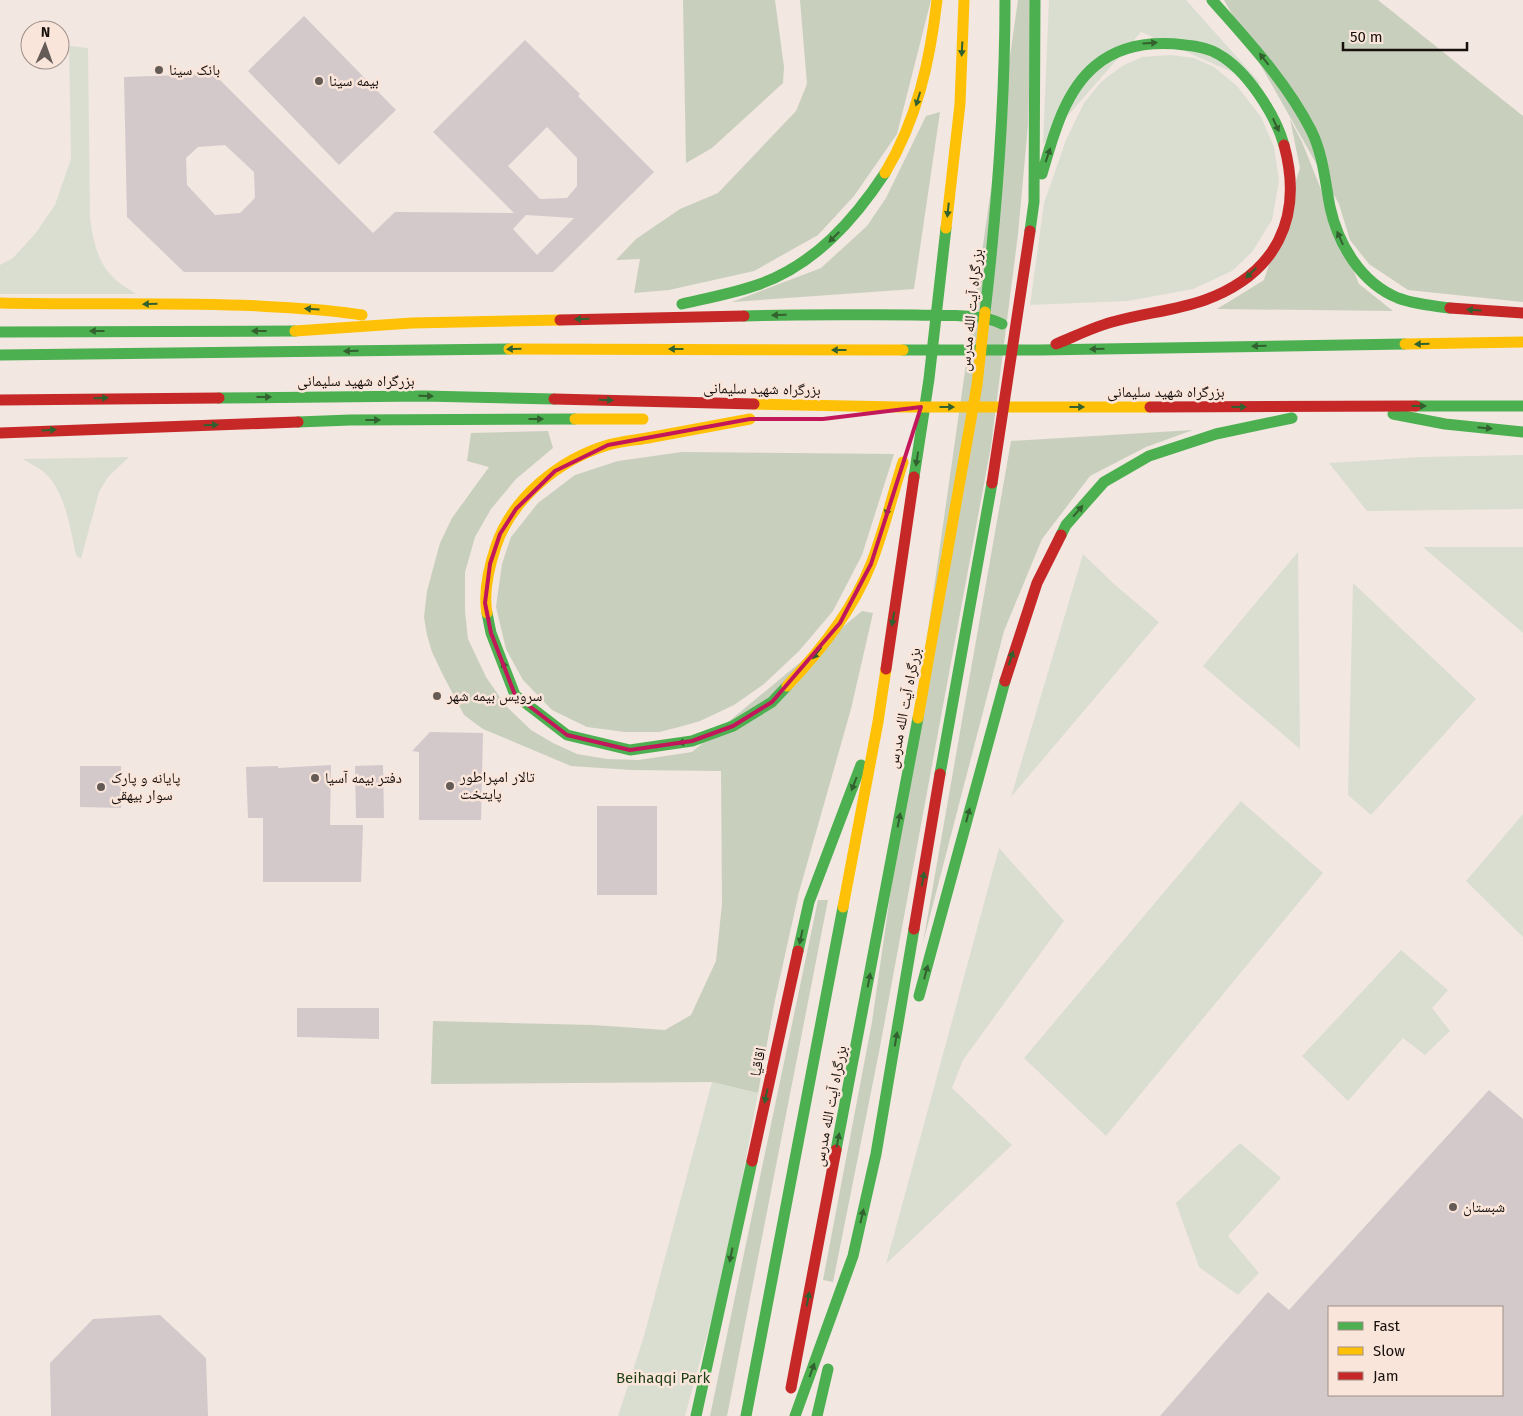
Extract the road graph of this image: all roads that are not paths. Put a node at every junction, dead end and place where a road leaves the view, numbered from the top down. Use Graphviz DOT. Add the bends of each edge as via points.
graph roads {
  1 [pos="937,0"];
  2 [pos="964,0"];
  3 [pos="1005,0"];
  4 [pos="1035,0"];
  5 [pos="1212,0"];
  6 [pos="1034,202"];
  7 [pos="0,303"];
  8 [pos="1523,313"];
  9 [pos="606,318"];
  10 [pos="412,323"];
  11 [pos="0,331"];
  12 [pos="1523,342"];
  13 [pos="1040,350"];
  14 [pos="0,356"];
  15 [pos="929,379"];
  16 [pos="0,400"];
  17 [pos="1350,406"];
  18 [pos="1523,406"];
  19 [pos="898,407"];
  20 [pos="832,417"];
  21 [pos="650,419"];
  22 [pos="690,419"];
  23 [pos="1523,432"];
  24 [pos="0,433"];
  25 [pos="878,722"];
  26 [pos="915,1012"];
  27 [pos="907,1040"];
  28 [pos="876,1154"];
  29 [pos="853,1256"];
  30 [pos="696,1416"];
  31 [pos="746,1416"];
  32 [pos="786,1416"];
  33 [pos="795,1416"];
  34 [pos="817,1416"];
  1 -- 9 [label="main road, one-way" via="926,72 909,125 892,162 847,224 828,243 774,279 736,293"];
  2 -- 15 [label="main road, بزرگراه آیت الله مدرس, one-way" via="960,104"];
  32 -- 3 [label="main road, بزرگراه آیت الله مدرس, one-way" via="977,386 996,215"];
  4 -- 6 [label="main road"];
  8 -- 5 [label="main road, one-way" via="1443,309 1396,298 1374,284 1341,242 1333,220 1320,155 1312,132 1291,94"];
  6 -- 13 [label="main road, one-way" via="1058,126 1084,78 1100,62 1123,49 1144,43 1170,42 1222,55 1269,110 1288,161 1290,204 1285,224 1277,246 1247,278 1224,292 1186,306 1122,319"];
  28 -- 6 [label="main road, one-way" via="987,517"];
  10 -- 7 [label="main road, one-way" via="335,310 196,304"];
  9 -- 10 [label="main road, one-way"];
  13 -- 9 [label="main road, one-way" via="1025,336 995,320 958,316 820,314"];
  10 -- 11 [label="main road, one-way" via="297,331"];
  12 -- 13 [label="main road, بزرگراه شهید سلیمانی, one-way"];
  13 -- 14 [label="main road, بزرگراه شهید سلیمانی, one-way" via="553,349"];
  15 -- 22 [label="main road, one-way" via="871,564 858,592 840,623 808,664 772,702 733,726 692,741 630,750 567,735 515,695 491,633 485,602 490,564 500,534 533,490 555,471 581,456 608,445 754,419"];
  15 -- 25 [label="main road, بزرگراه آیت الله مدرس, one-way"];
  16 -- 19 [label="main road, بزرگراه شهید سلیمانی, one-way" via="424,396"];
  17 -- 18 [label="main road, بزرگراه شهید سلیمانی, one-way"];
  19 -- 17 [label="main road, بزرگراه شهید سلیمانی, one-way"];
  17 -- 23 [label="main road, one-way" via="1445,424"];
  26 -- 17 [label="main road, one-way" via="1010,660 1037,583 1066,525 1104,482 1150,456 1216,434"];
  19 -- 20 [label="main road"];
  24 -- 21 [label="main road, one-way" via="350,420"];
  25 -- 30 [label="main road, اقاقیا, one-way" via="809,902"];
  25 -- 31 [label="main road, بزرگراه آیت الله مدرس"];
  27 -- 28 [label="main road"];
  29 -- 28 [label="main road, one-way"];
  33 -- 29 [label="main road, one-way"];
  29 -- 34 [label="main road"];
}
